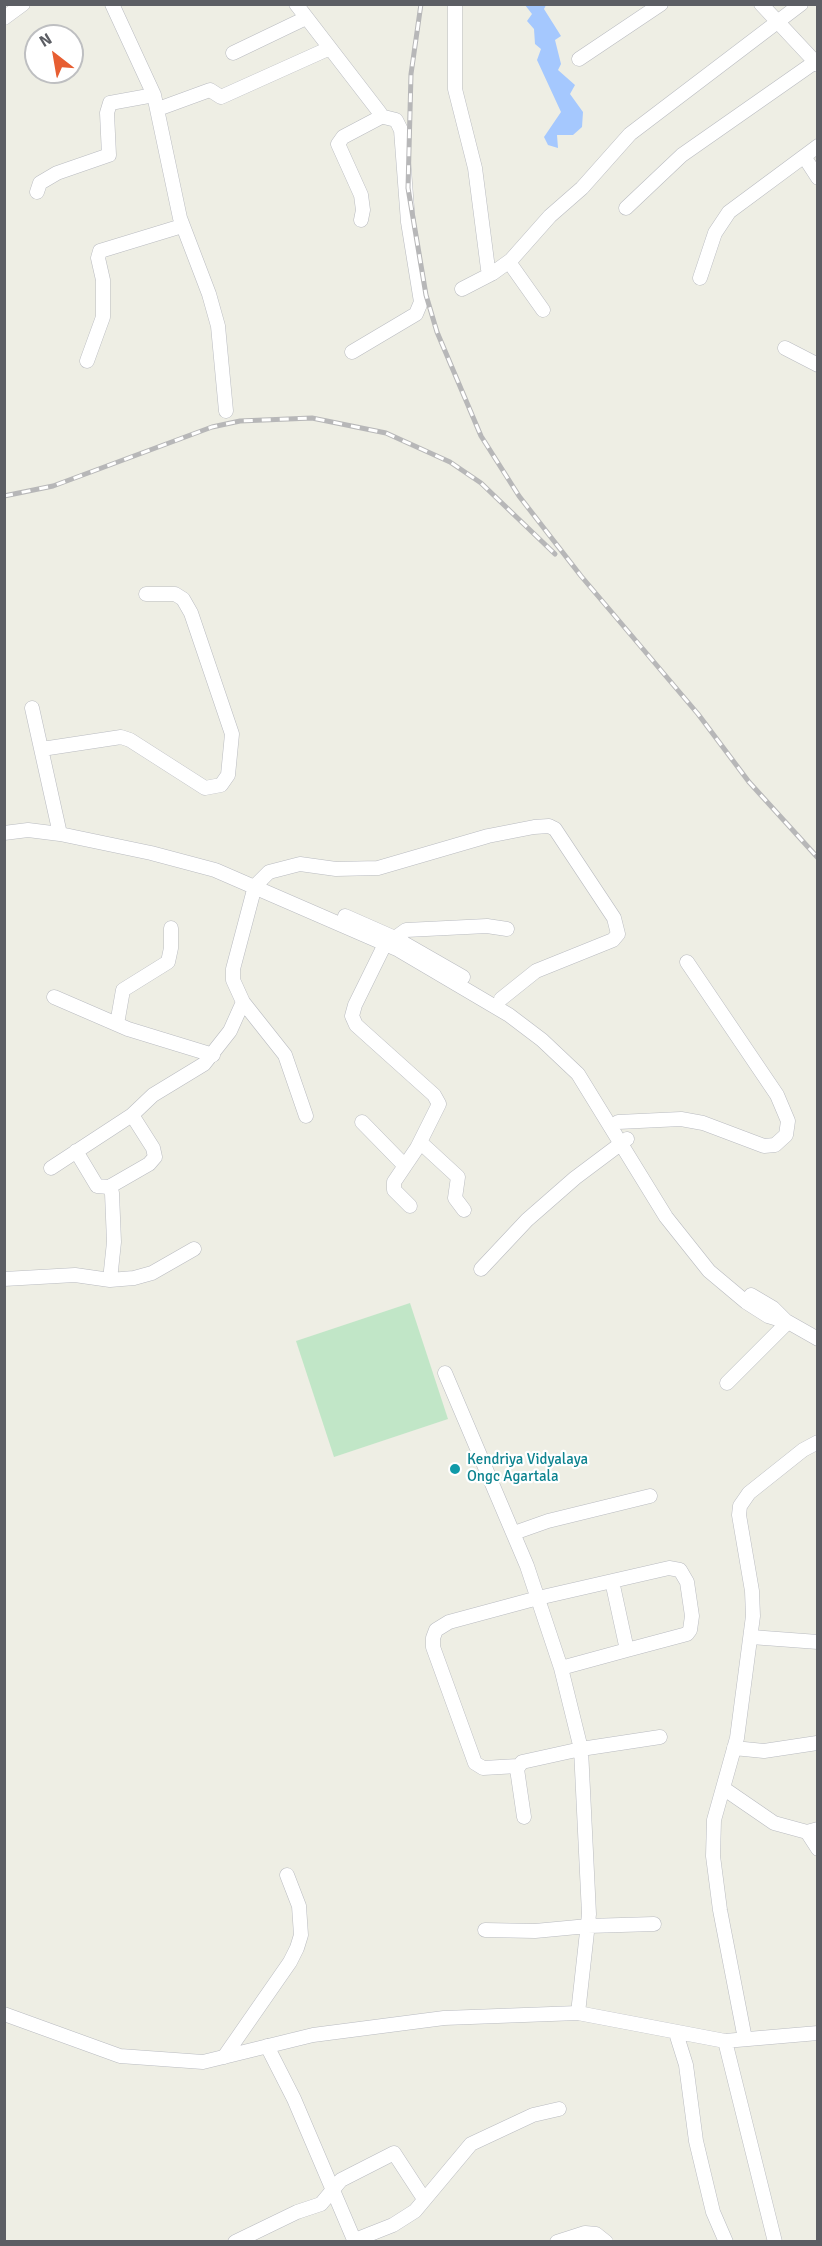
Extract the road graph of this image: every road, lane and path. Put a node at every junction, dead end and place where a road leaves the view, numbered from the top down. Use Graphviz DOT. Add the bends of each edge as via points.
graph roads {
  1 [pos="23,4"];
  2 [pos="112,4"];
  3 [pos="296,4"];
  4 [pos="455,4"];
  5 [pos="661,4"];
  6 [pos="762,4"];
  7 [pos="801,4"];
  8 [pos="4,18"];
  9 [pos="306,18"];
  10 [pos="779,21"];
  11 [pos="330,48"];
  12 [pos="233,53"];
  13 [pos="579,59"];
  14 [pos="816,64"];
  15 [pos="154,95"];
  16 [pos="158,109"];
  17 [pos="380,116"];
  18 [pos="818,146"];
  19 [pos="805,158"];
  20 [pos="818,177"];
  21 [pos="38,192"];
  22 [pos="626,208"];
  23 [pos="361,220"];
  24 [pos="182,226"];
  25 [pos="509,262"];
  26 [pos="493,273"];
  27 [pos="700,278"];
  28 [pos="462,289"];
  29 [pos="543,310"];
  30 [pos="785,348"];
  31 [pos="352,352"];
  32 [pos="87,361"];
  33 [pos="818,364"];
  34 [pos="226,411"];
  35 [pos="146,594"];
  36 [pos="32,708"];
  37 [pos="42,749"];
  38 [pos="4,833"];
  39 [pos="60,834"];
  40 [pos="255,886"];
  41 [pos="171,928"];
  42 [pos="507,929"];
  43 [pos="394,943"];
  44 [pos="687,962"];
  45 [pos="54,997"];
  46 [pos="501,999"];
  47 [pos="243,1002"];
  48 [pos="512,1012"];
  49 [pos="117,1024"];
  50 [pos="213,1055"];
  51 [pos="132,1115"];
  52 [pos="306,1116"];
  53 [pos="362,1122"];
  54 [pos="618,1122"];
  55 [pos="624,1141"];
  56 [pos="420,1142"];
  57 [pos="76,1151"];
  58 [pos="405,1167"];
  59 [pos="51,1168"];
  60 [pos="109,1187"];
  61 [pos="410,1206"];
  62 [pos="464,1210"];
  63 [pos="194,1249"];
  64 [pos="481,1269"];
  65 [pos="4,1279"];
  66 [pos="110,1280"];
  67 [pos="788,1322"];
  68 [pos="818,1339"];
  69 [pos="445,1373"];
  70 [pos="727,1383"];
  71 [pos="818,1442"];
  72 [pos="650,1496"];
  73 [pos="514,1533"];
  74 [pos="612,1581"];
  75 [pos="538,1598"];
  76 [pos="751,1637"];
  77 [pos="818,1642"];
  78 [pos="627,1650"];
  79 [pos="561,1668"];
  80 [pos="660,1737"];
  81 [pos="817,1743"];
  82 [pos="734,1748"];
  83 [pos="581,1749"];
  84 [pos="518,1766"];
  85 [pos="723,1788"];
  86 [pos="524,1817"];
  87 [pos="812,1831"];
  88 [pos="818,1849"];
  89 [pos="287,1875"];
  90 [pos="654,1924"];
  91 [pos="588,1926"];
  92 [pos="485,1930"];
  93 [pos="578,2013"];
  94 [pos="4,2014"];
  95 [pos="676,2033"];
  96 [pos="817,2036"];
  97 [pos="745,2039"];
  98 [pos="725,2041"];
  99 [pos="267,2046"];
  100 [pos="224,2057"];
  101 [pos="559,2109"];
  102 [pos="332,2191"];
  103 [pos="424,2199"];
  104 [pos="355,2240"];
  105 [pos="235,2241"];
  106 [pos="557,2241"];
  107 [pos="606,2241"];
  108 [pos="726,2241"];
  109 [pos="775,2241"];
  1 -- 8 [label="street"];
  2 -- 15 [label="street"];
  3 -- 9 [label="street"];
  4 -- 26 [label="street" via="456,89 475,168 488,269"];
  5 -- 13 [label="street"];
  6 -- 10 [label="street"];
  7 -- 10 [label="street"];
  9 -- 11 [label="street"];
  9 -- 12 [label="street"];
  10 -- 14 [label="street"];
  10 -- 25 [label="street" via="630,134"];
  11 -- 16 [label="street" via="221,98 210,90"];
  11 -- 17 [label="street"];
  14 -- 22 [label="street" via="682,155"];
  15 -- 16 [label="street"];
  15 -- 21 [label="street" via="110,103 109,156 57,173 40,183"];
  16 -- 24 [label="street"];
  17 -- 23 [label="street" via="346,134 338,144 361,195"];
  17 -- 31 [label="street" via="396,120 401,130 408,222 422,302 416,314"];
  18 -- 19 [label="street"];
  19 -- 20 [label="street"];
  19 -- 27 [label="street" via="729,212 715,233"];
  24 -- 32 [label="street" via="100,251 103,317"];
  24 -- 34 [label="street" via="218,326"];
  25 -- 26 [label="street"];
  25 -- 29 [label="street"];
  26 -- 28 [label="street"];
  30 -- 33 [label="street"];
  35 -- 37 [label="street" via="175,594 191,613 232,734 228,775 221,785 205,788 121,737"];
  36 -- 37 [label="street"];
  37 -- 39 [label="street"];
  38 -- 39 [label="street" via="28,830"];
  39 -- 40 [label="street" via="189,862"];
  40 -- 43 [label="street" via="269,896"];
  40 -- 46 [label="street" via="269,872 284,866 378,868 488,836 549,826 555,829 614,918 618,934 613,940 536,971"];
  40 -- 47 [label="street" via="233,969 235,989"];
  41 -- 49 [label="street" via="168,962 123,990"];
  42 -- 43 [label="street" via="487,926 406,930"];
  43 -- 46 [label="street"];
  43 -- 48 [label="street"];
  43 -- 56 [label="street" via="352,1016 356,1025 437,1099 438,1109"];
  44 -- 54 [label="street" via="777,1095 788,1121 786,1135 775,1145 764,1146 703,1123 681,1119"];
  45 -- 49 [label="street"];
  46 -- 48 [label="street"];
  47 -- 50 [label="street"];
  47 -- 52 [label="street" via="285,1055"];
  48 -- 54 [label="street" via="576,1058"];
  48 -- 55 [label="street" via="570,1064"];
  49 -- 50 [label="street"];
  50 -- 51 [label="street" via="197,1070 153,1095"];
  51 -- 57 [label="street"];
  51 -- 60 [label="street" via="155,1157"];
  53 -- 58 [label="street"];
  54 -- 55 [label="street"];
  55 -- 64 [label="street" via="527,1220"];
  55 -- 67 [label="street" via="678,1235 709,1271 746,1302 768,1316"];
  56 -- 58 [label="street"];
  56 -- 62 [label="street" via="458,1177 455,1198"];
  57 -- 59 [label="street"];
  57 -- 60 [label="street" via="97,1186"];
  58 -- 61 [label="street" via="394,1182 394,1190"];
  60 -- 66 [label="street" via="114,1230"];
  63 -- 66 [label="street" via="152,1273"];
  65 -- 66 [label="street" via="75,1275"];
  67 -- 68 [label="street"];
  67 -- 70 [label="street"];
  69 -- 73 [label="street"];
  71 -- 76 [label="street" via="749,1493 740,1506 752,1591"];
  72 -- 73 [label="street"];
  73 -- 75 [label="street"];
  74 -- 75 [label="street"];
  74 -- 78 [label="street"];
  74 -- 78 [label="street" via="675,1568 687,1582 692,1616 687,1634"];
  75 -- 79 [label="street"];
  75 -- 84 [label="street" via="449,1622 436,1630 433,1638 475,1763 483,1768"];
  76 -- 77 [label="street"];
  76 -- 82 [label="street"];
  78 -- 79 [label="street"];
  79 -- 83 [label="street"];
  80 -- 83 [label="street"];
  81 -- 82 [label="street" via="764,1751"];
  82 -- 85 [label="street"];
  83 -- 84 [label="street"];
  83 -- 91 [label="street"];
  84 -- 86 [label="street"];
  85 -- 87 [label="street" via="774,1823"];
  85 -- 97 [label="street" via="714,1820 713,1856"];
  87 -- 88 [label="street"];
  89 -- 100 [label="street" via="299,1906 301,1935 297,1948"];
  90 -- 91 [label="street"];
  91 -- 92 [label="street"];
  91 -- 93 [label="street"];
  93 -- 95 [label="street"];
  93 -- 99 [label="street" via="444,2018 313,2035"];
  94 -- 100 [label="street" via="120,2056 203,2062"];
  95 -- 98 [label="street"];
  95 -- 108 [label="street" via="686,2065 713,2212"];
  96 -- 97 [label="street"];
  97 -- 98 [label="street"];
  98 -- 109 [label="street"];
  99 -- 100 [label="street"];
  99 -- 102 [label="street" via="294,2098"];
  101 -- 103 [label="street" via="533,2115 471,2144"];
  102 -- 103 [label="street" via="341,2180 394,2153"];
  102 -- 104 [label="street"];
  102 -- 105 [label="street" via="321,2204"];
  103 -- 104 [label="street" via="415,2211 393,2225"];
  106 -- 107 [label="street" via="585,2233"];
}
